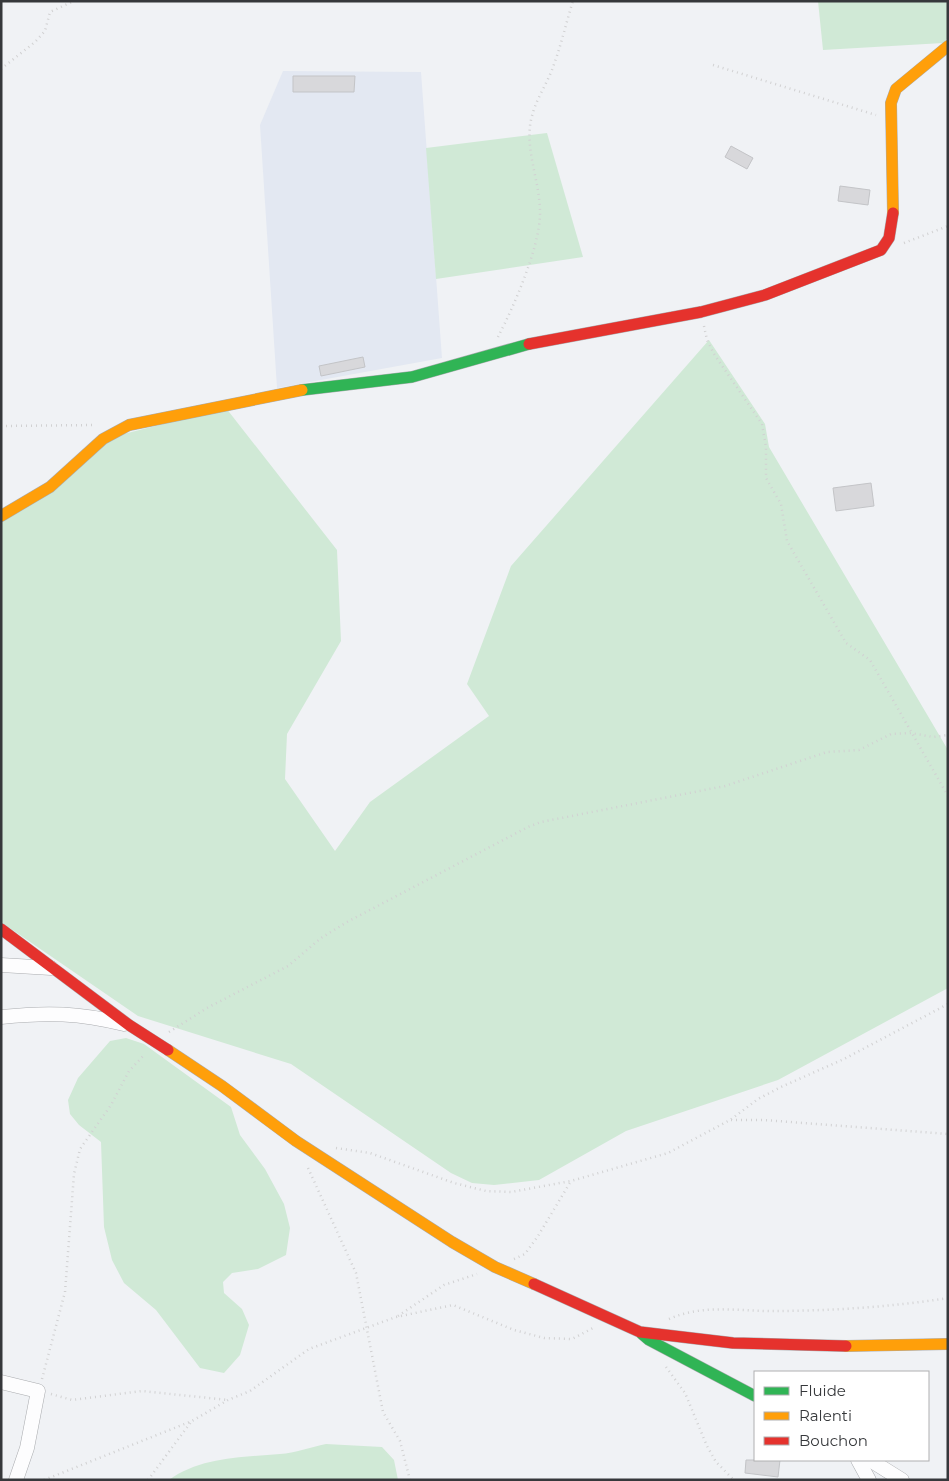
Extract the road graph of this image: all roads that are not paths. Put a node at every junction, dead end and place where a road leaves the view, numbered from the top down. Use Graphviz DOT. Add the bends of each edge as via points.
graph roads {
  1 [pos="948,46"];
  2 [pos="1,516"];
  3 [pos="1,929"];
  4 [pos="1,965"];
  5 [pos="51,968"];
  6 [pos="1,1017"];
  7 [pos="128,1025"];
  8 [pos="640,1332"];
  9 [pos="948,1344"];
  10 [pos="1,1382"];
  11 [pos="754,1395"];
  12 [pos="859,1461"];
  13 [pos="872,1461"];
  14 [pos="16,1480"];
  15 [pos="869,1480"];
  16 [pos="902,1480"];
  1 -- 2 [label="street" via="896,89 891,103 893,222 889,238 881,250 766,295 701,312 542,340 412,377 286,392 129,425 103,439 50,487"];
  3 -- 5 [label="street"];
  4 -- 5 [label="street"];
  5 -- 7 [label="street"];
  6 -- 7 [label="street" via="68,1013"];
  7 -- 8 [label="street" via="222,1086 296,1142 452,1242 496,1267"];
  8 -- 9 [label="street" via="733,1343"];
  8 -- 11 [label="street" via="649,1340"];
  10 -- 14 [label="street" via="38,1391 27,1448"];
  12 -- 15 [label="street"];
  13 -- 16 [label="street"];
}
